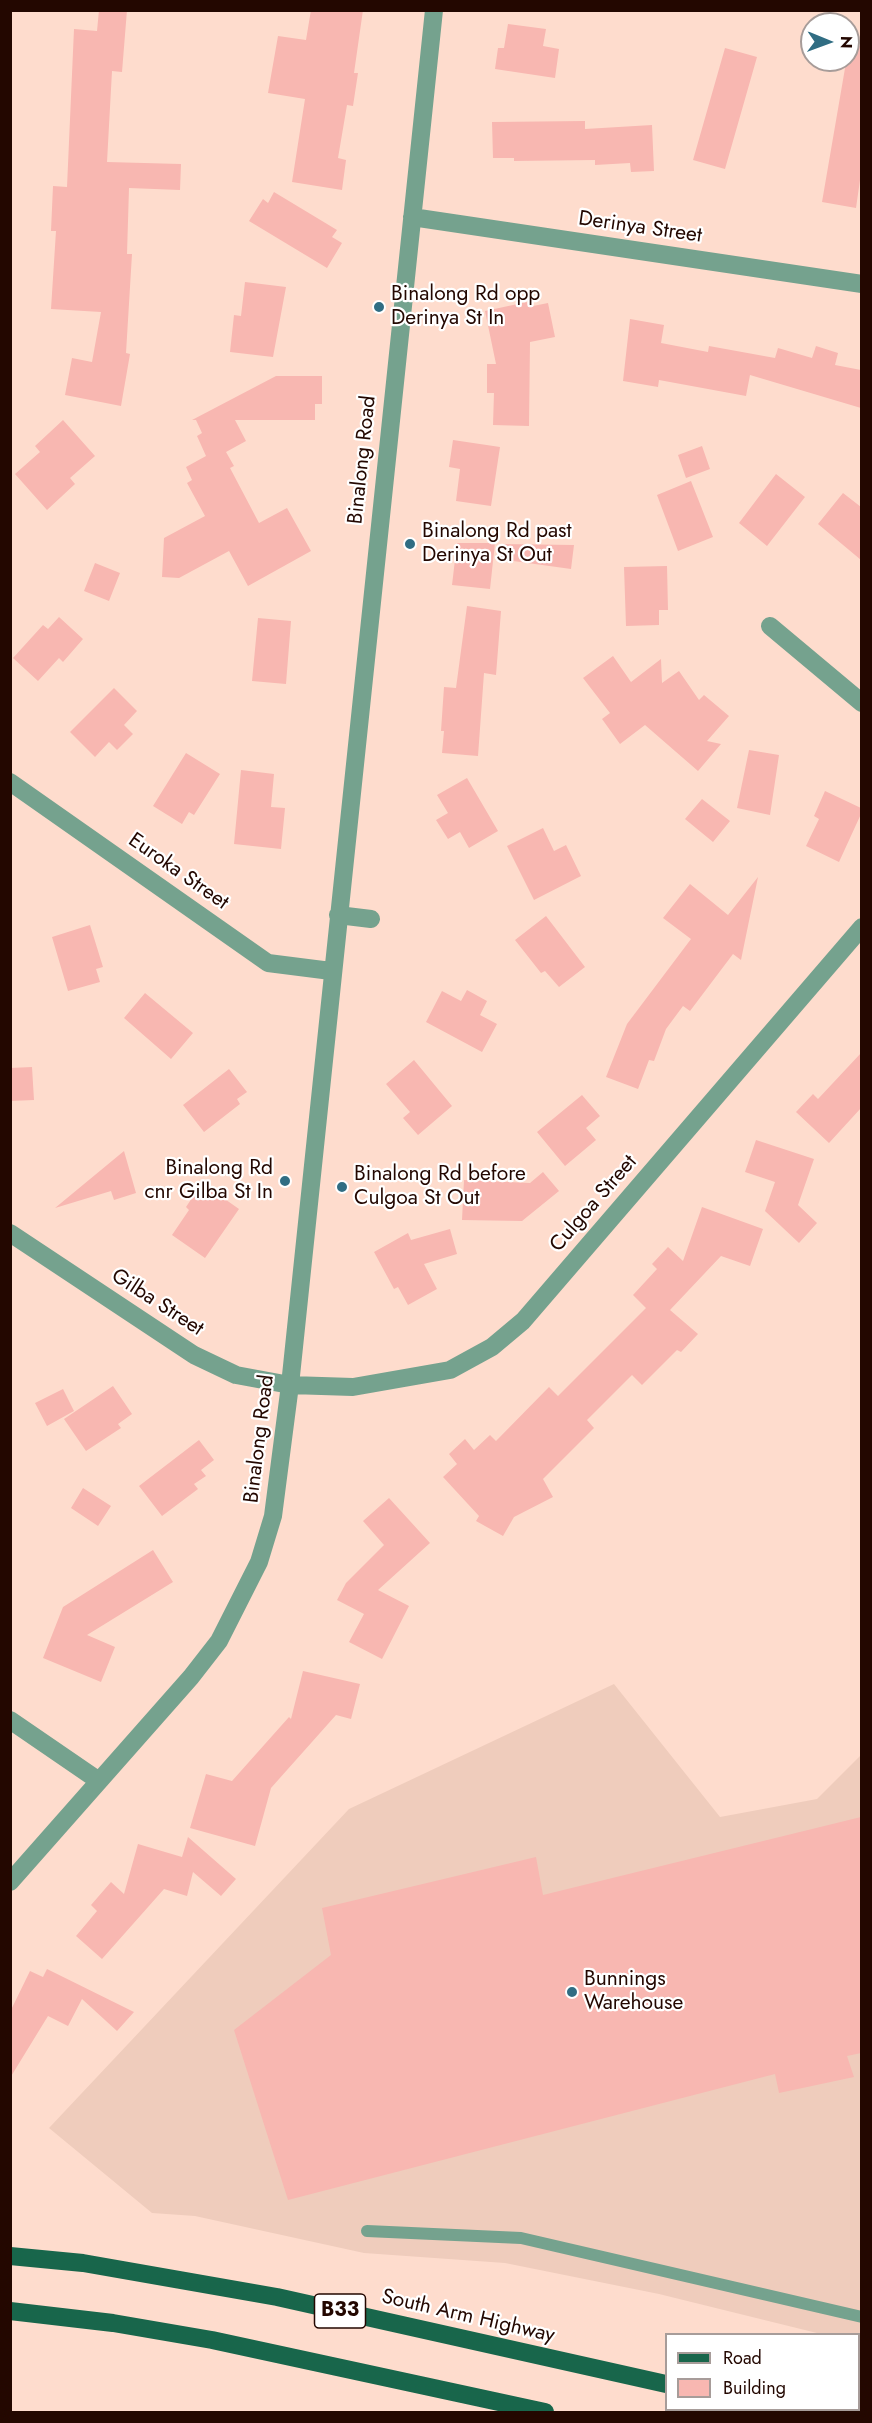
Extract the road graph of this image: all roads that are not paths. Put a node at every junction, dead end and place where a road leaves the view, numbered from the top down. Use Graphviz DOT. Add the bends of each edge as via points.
graph roads {
  1 [pos="434,10"];
  2 [pos="412,217"];
  3 [pos="861,284"];
  4 [pos="770,626"];
  5 [pos="861,703"];
  6 [pos="10,782"];
  7 [pos="338,915"];
  8 [pos="371,919"];
  9 [pos="861,927"];
  10 [pos="331,970"];
  11 [pos="10,1233"];
  12 [pos="290,1385"];
  13 [pos="10,1719"];
  14 [pos="99,1780"];
  15 [pos="10,1882"];
  16 [pos="367,2231"];
  17 [pos="10,2256"];
  18 [pos="10,2311"];
  19 [pos="861,2317"];
  20 [pos="665,2384"];
  21 [pos="545,2412"];
  1 -- 2 [label="street, Binalong Road"];
  2 -- 3 [label="street, Derinya Street"];
  2 -- 7 [label="street, Binalong Road"];
  4 -- 5 [label="street"];
  6 -- 10 [label="street, Euroka Street" via="268,963"];
  7 -- 8 [label="street"];
  7 -- 10 [label="street, Binalong Road"];
  9 -- 12 [label="street, Culgoa Street" via="530,1312 492,1347 450,1370 353,1386"];
  10 -- 12 [label="street, Binalong Road"];
  11 -- 12 [label="street, Gilba Street" via="194,1355 236,1375"];
  12 -- 14 [label="street, Binalong Road" via="273,1516 259,1562 240,1602 219,1641 191,1677"];
  13 -- 14 [label="street"];
  14 -- 15 [label="street, Binalong Road"];
  16 -- 19 [label="lane" via="521,2238"];
  17 -- 20 [label="main road, South Arm Highway / B33" via="83,2263 230,2288"];
  18 -- 21 [label="main road" via="212,2340"];
}
